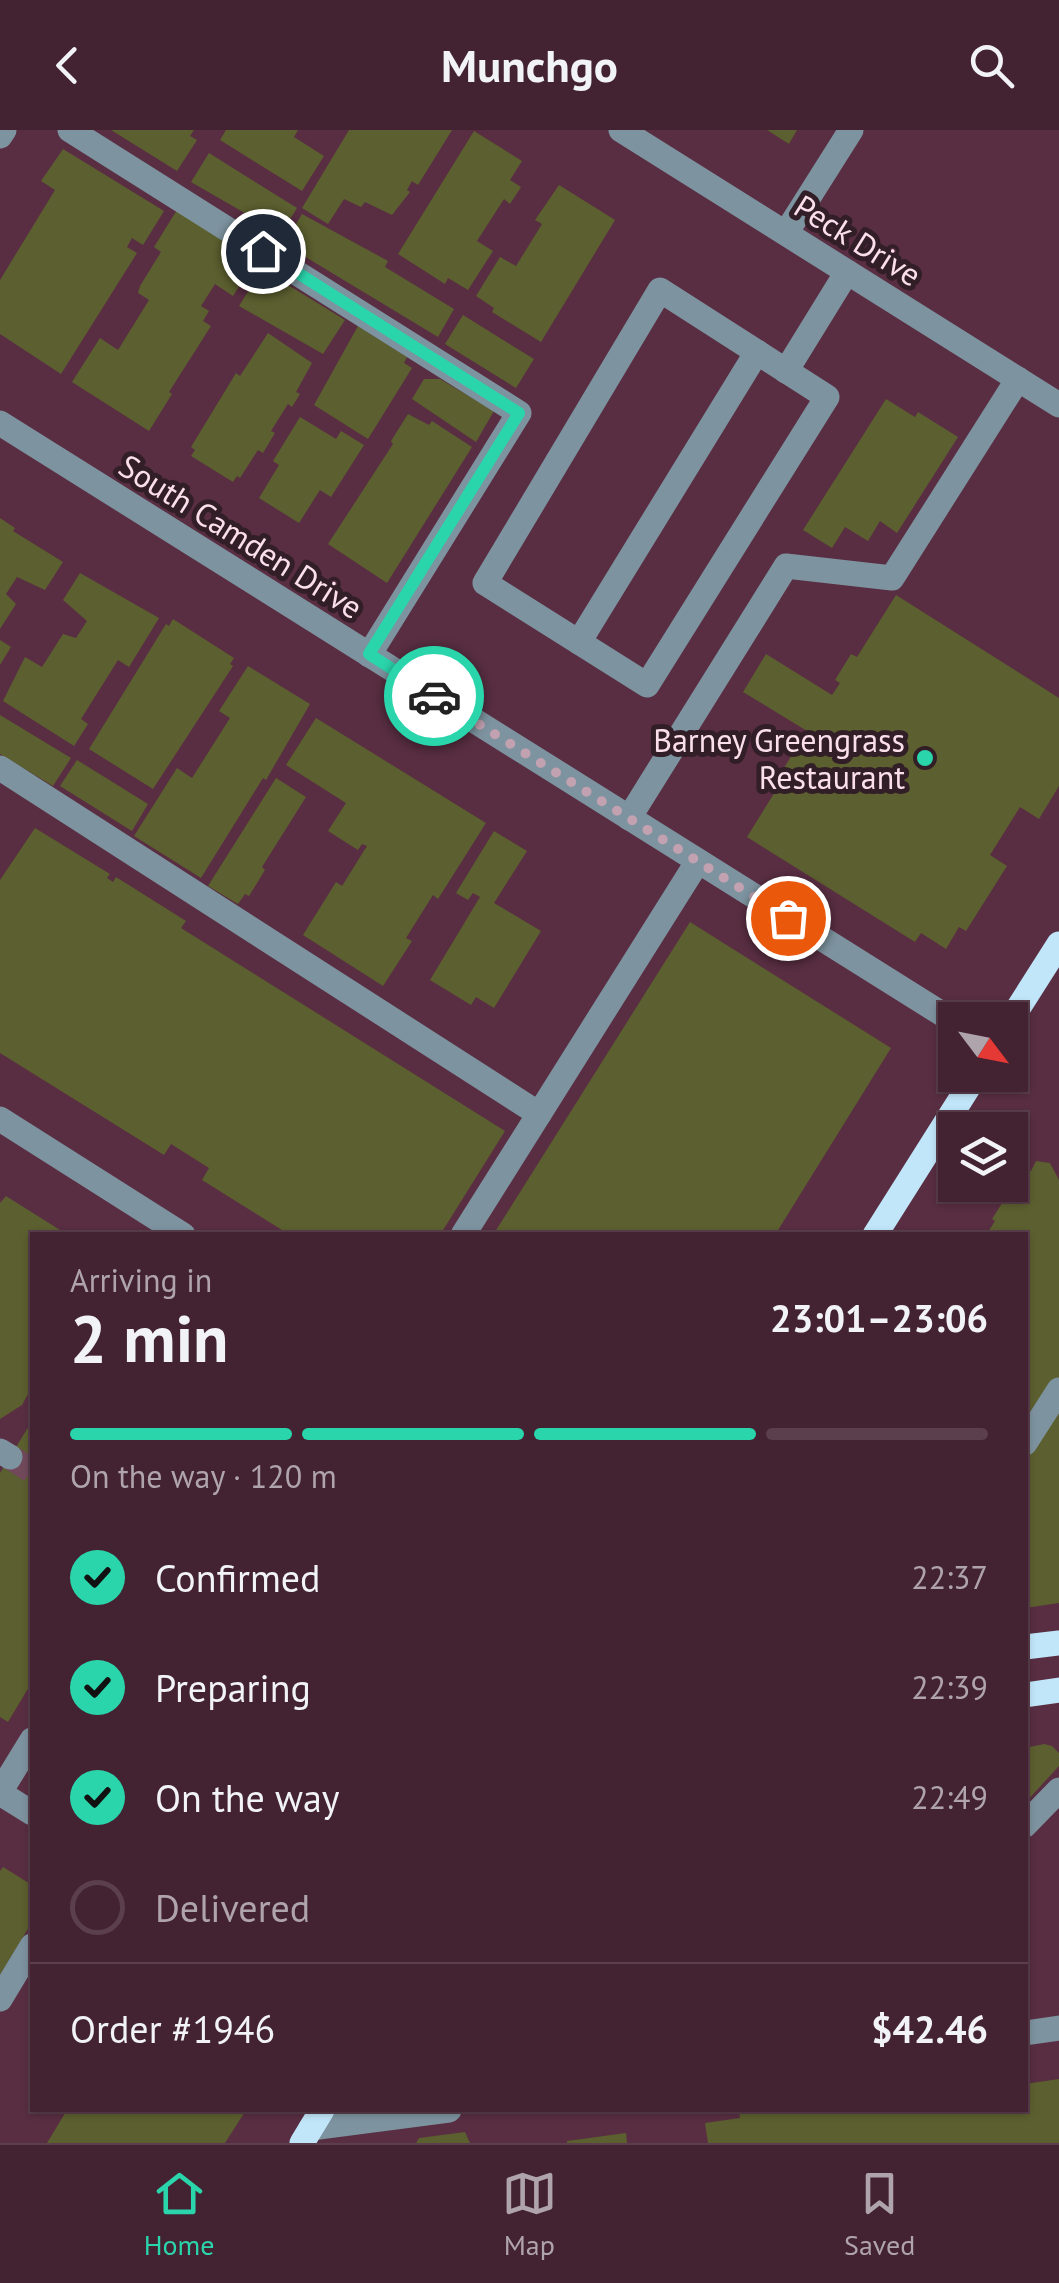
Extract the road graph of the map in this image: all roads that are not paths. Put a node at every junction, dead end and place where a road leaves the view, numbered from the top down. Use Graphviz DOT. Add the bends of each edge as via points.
graph roads {
  1 [pos="70,130"];
  2 [pos="622,130"];
  3 [pos="851,130"];
  4 [pos="786,233"];
  5 [pos="847,272"];
  6 [pos="757,352"];
  7 [pos="786,371"];
  8 [pos="1018,379"];
  9 [pos="1059,405"];
  10 [pos="0,423"];
  11 [pos="579,642"];
  12 [pos="369,654"];
  13 [pos="0,768"];
  14 [pos="629,818"];
  15 [pos="698,861"];
  16 [pos="1058,952"];
  17 [pos="1024,1002"];
  18 [pos="938,1011"];
  19 [pos="965,1092"];
  20 [pos="539,1114"];
  21 [pos="0,1120"];
  22 [pos="177,1232"];
  23 [pos="465,1232"];
  24 [pos="877,1232"];
  25 [pos="1059,1390"];
  26 [pos="1028,1438"];
  27 [pos="1059,1643"];
  28 [pos="1028,1648"];
  29 [pos="1059,1690"];
  30 [pos="1028,1695"];
  31 [pos="30,1743"];
  32 [pos="1059,1790"];
  33 [pos="0,1793"];
  34 [pos="30,1812"];
  35 [pos="1028,1822"];
  36 [pos="30,1949"];
  37 [pos="0,2000"];
  38 [pos="1059,2028"];
  39 [pos="1028,2033"];
  40 [pos="433,2112"];
  41 [pos="311,2127"];
  1 -- 12 [label="street" via="519,413"];
  2 -- 4 [label="street, Peck Drive"];
  3 -- 4 [label="street"];
  4 -- 5 [label="street, Peck Drive"];
  5 -- 7 [label="street"];
  5 -- 8 [label="street, Peck Drive"];
  6 -- 7 [label="street"];
  6 -- 11 [label="street"];
  6 -- 11 [label="street" via="660,290 485,583"];
  7 -- 11 [label="street" via="827,397 647,684"];
  8 -- 9 [label="street, Peck Drive"];
  8 -- 14 [label="street" via="892,578 786,566"];
  10 -- 12 [label="street, South Camden Drive"];
  12 -- 14 [label="street, South Camden Drive"];
  13 -- 20 [label="street"];
  14 -- 15 [label="street, South Camden Drive"];
  15 -- 18 [label="street, South Camden Drive"];
  15 -- 20 [label="street"];
  16 -- 17 [label="main road"];
  19 -- 24 [label="main road"];
  20 -- 23 [label="street"];
  21 -- 22 [label="street"];
  25 -- 26 [label="street"];
  27 -- 28 [label="main road"];
  29 -- 30 [label="main road"];
  31 -- 33 [label="street"];
  32 -- 35 [label="street"];
  33 -- 34 [label="street"];
  36 -- 37 [label="street"];
  38 -- 39 [label="street"];
  40 -- 41 [label="street"];
}
